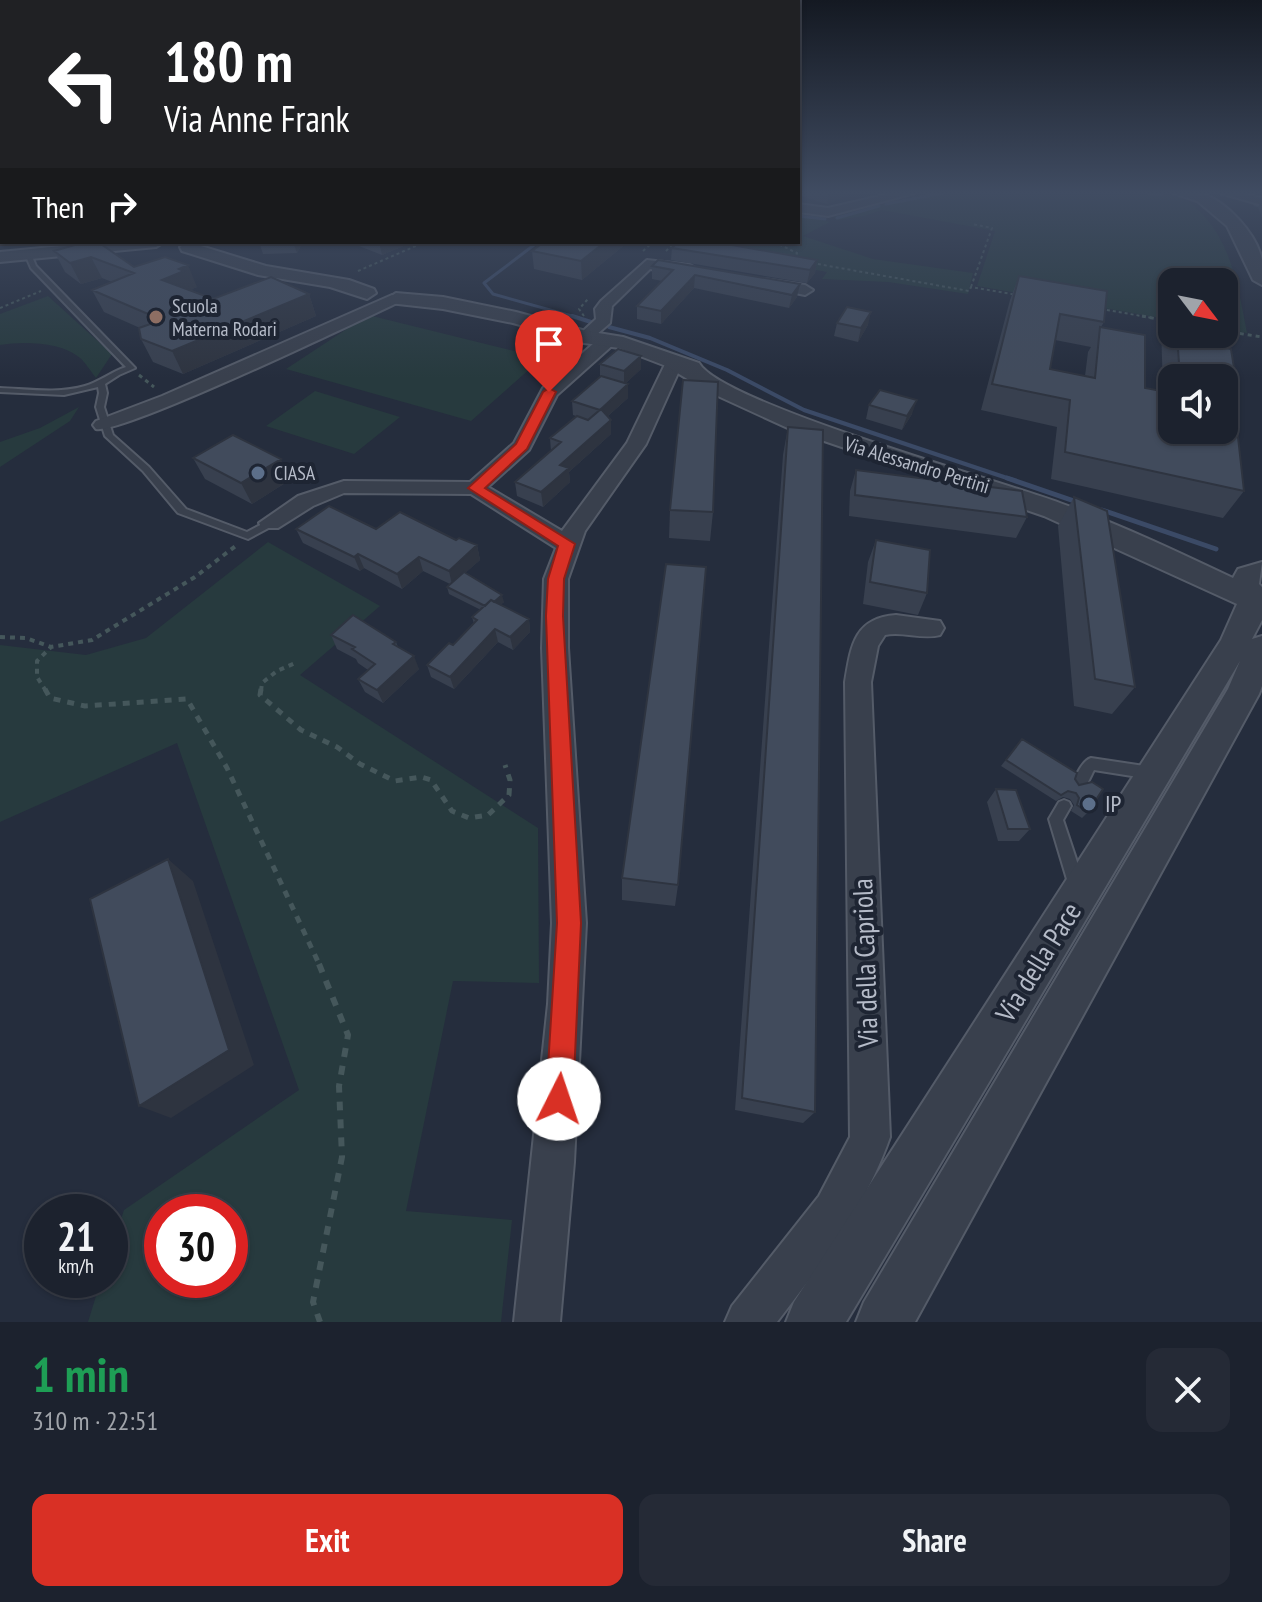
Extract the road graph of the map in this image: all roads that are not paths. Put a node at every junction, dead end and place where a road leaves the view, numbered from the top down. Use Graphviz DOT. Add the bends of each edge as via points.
graph roads {
  1 [pos="28,254"];
  2 [pos="22,255"];
  3 [pos="218,255"];
  4 [pos="239,255"];
  5 [pos="1251,255"];
  6 [pos="0,257"];
  7 [pos="699,270"];
  8 [pos="1261,275"];
  9 [pos="744,279"];
  10 [pos="805,290"];
  11 [pos="386,292"];
  12 [pos="599,336"];
  13 [pos="674,362"];
  14 [pos="101,383"];
  15 [pos="715,387"];
  16 [pos="0,390"];
  17 [pos="660,397"];
  18 [pos="103,425"];
  19 [pos="475,488"];
  20 [pos="270,523"];
  21 [pos="567,544"];
  22 [pos="1256,588"];
  23 [pos="931,628"];
  24 [pos="1262,648"];
  25 [pos="1155,773"];
  26 [pos="1079,784"];
  27 [pos="1064,806"];
  28 [pos="1080,894"];
  29 [pos="537,1322"];
  30 [pos="748,1322"];
  31 [pos="814,1322"];
  32 [pos="884,1322"];
  1 -- 14 [label="lane" via="49,285 131,368"];
  2 -- 6 [label="street, Via Alessandro Pertini"];
  3 -- 11 [label="street, Via Alessandro Pertini" via="264,271"];
  4 -- 11 [label="street, Via Alessandro Pertini" via="260,265 346,279"];
  5 -- 8 [label="street"];
  7 -- 12 [label="street" via="647,264 606,304"];
  9 -- 10 [label="street"];
  11 -- 12 [label="street, Via Alessandro Pertini" via="584,337"];
  11 -- 18 [label="street" via="341,325"];
  12 -- 13 [label="street, Via Alessandro Pertini"];
  12 -- 19 [label="street" via="549,392 522,446"];
  13 -- 15 [label="street, Via Alessandro Pertini"];
  13 -- 17 [label="street"];
  13 -- 22 [label="street, Via Alessandro Pertini" via="831,427 1054,498"];
  14 -- 16 [label="lane" via="48,394"];
  14 -- 18 [label="lane"];
  15 -- 17 [label="street"];
  15 -- 22 [label="street, Via Alessandro Pertini" via="827,437 1072,517"];
  17 -- 21 [label="street" via="636,444"];
  18 -- 20 [label="lane" via="182,511 248,536"];
  19 -- 20 [label="street" via="336,488 316,493"];
  19 -- 21 [label="street"];
  21 -- 29 [label="street" via="556,579 555,616 569,923 566,1004"];
  22 -- 25 [label="street, Via della Pace" via="1243,628"];
  23 -- 30 [label="street, Via della Capriola" via="878,625 867,640 858,682 870,1137 846,1193"];
  24 -- 32 [label="street, Via della Pace" via="1235,707"];
  25 -- 26 [label="lane" via="1091,764"];
  25 -- 28 [label="street, Via della Pace"];
  27 -- 28 [label="lane" via="1056,819"];
  28 -- 31 [label="street, Via della Pace"];
}
